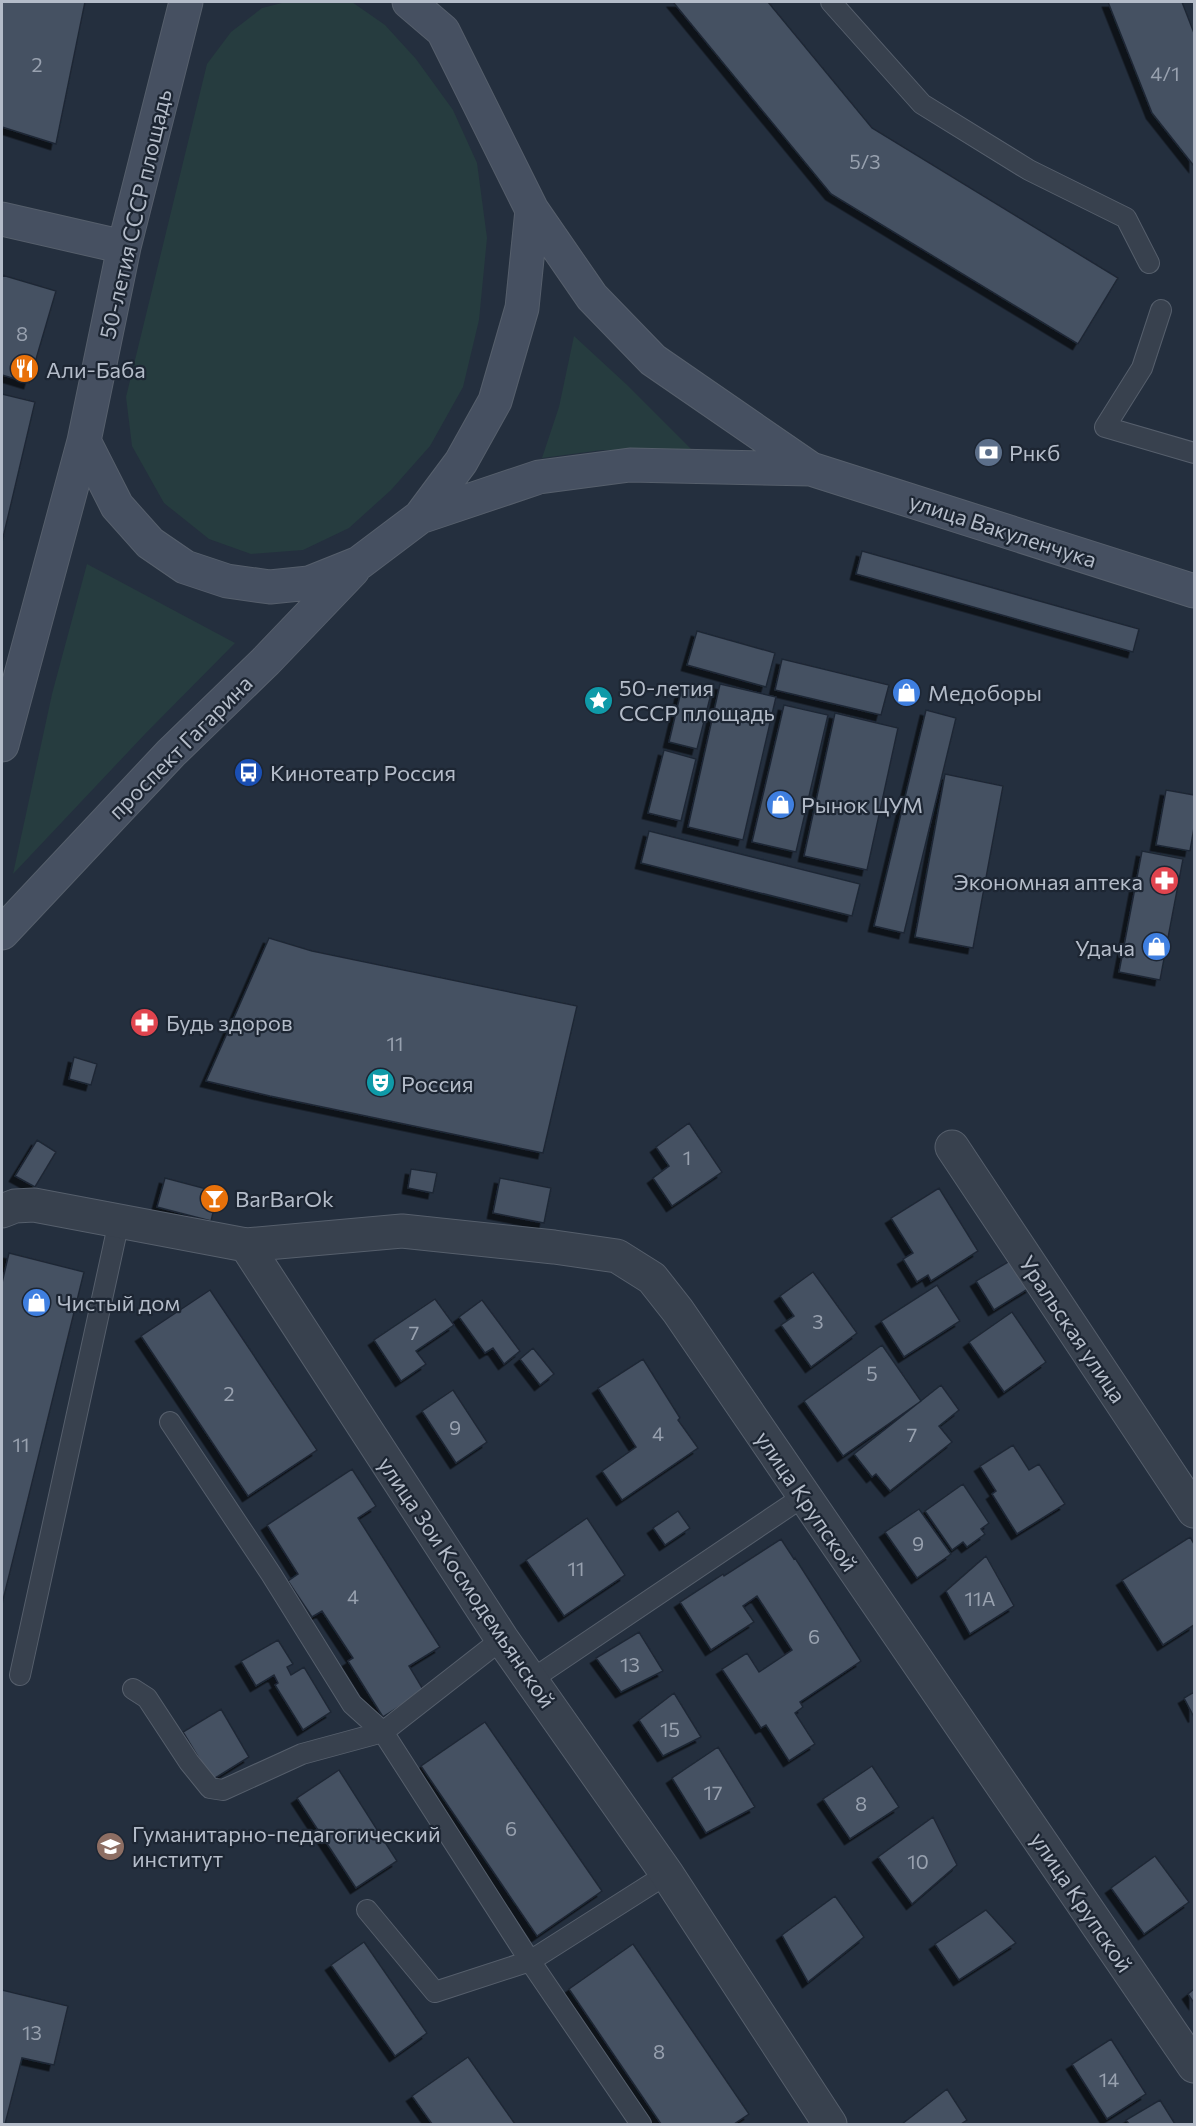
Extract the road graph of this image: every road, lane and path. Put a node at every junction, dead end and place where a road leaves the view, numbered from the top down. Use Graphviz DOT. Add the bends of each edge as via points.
graph roads {
  1 [pos="409,2"];
  2 [pos="831,2"];
  3 [pos="190,4"];
  4 [pos="439,16"];
  5 [pos="532,210"];
  6 [pos="2,219"];
  7 [pos="124,247"];
  8 [pos="1149,263"];
  9 [pos="1161,310"];
  10 [pos="84,441"];
  11 [pos="1194,453"];
  12 [pos="811,469"];
  13 [pos="420,518"];
  14 [pos="359,563"];
  15 [pos="1194,591"];
  16 [pos="2,745"];
  17 [pos="2,933"];
  18 [pos="952,1147"];
  19 [pos="2,1211"];
  20 [pos="119,1221"];
  21 [pos="246,1245"];
  22 [pos="170,1422"];
  23 [pos="804,1496"];
  24 [pos="1194,1511"];
  25 [pos="502,1639"];
  26 [pos="20,1675"];
  27 [pos="531,1680"];
  28 [pos="133,1689"];
  29 [pos="383,1732"];
  30 [pos="667,1874"];
  31 [pos="367,1910"];
  32 [pos="530,1961"];
  33 [pos="1194,2067"];
  34 [pos="641,2124"];
  35 [pos="830,2124"];
  1 -- 4 [label="main road"];
  2 -- 8 [label="lane" via="922,104 1029,170 1126,218"];
  3 -- 7 [label="main road, 50-летия СССР площадь"];
  4 -- 5 [label="main road"];
  5 -- 12 [label="main road, улица Вакуленчука" via="592,297 653,360"];
  5 -- 13 [label="main road" via="522,308 495,401 461,462"];
  6 -- 7 [label="main road"];
  7 -- 10 [label="main road, 50-летия СССР площадь"];
  9 -- 11 [label="lane" via="1142,368 1106,428"];
  10 -- 14 [label="main road" via="117,506 150,543 185,567 227,581 270,586 309,583"];
  10 -- 16 [label="main road"];
  12 -- 13 [label="main road, улица Вакуленчука" via="630,465 539,477"];
  12 -- 15 [label="main road, улица Вакуленчука"];
  13 -- 14 [label="main road"];
  14 -- 17 [label="main road, проспект Гагарина" via="171,753"];
  18 -- 24 [label="street, Уральская улица"];
  19 -- 20 [label="street" via="34,1205"];
  20 -- 21 [label="street"];
  20 -- 26 [label="lane"];
  21 -- 23 [label="street, улица Крупской" via="402,1231 616,1256 659,1286"];
  21 -- 25 [label="street, улица Зои Космодемьянской"];
  22 -- 29 [label="lane" via="352,1704"];
  23 -- 27 [label="lane"];
  23 -- 33 [label="street, улица Крупской"];
  25 -- 27 [label="street, улица Зои Космодемьянской"];
  25 -- 29 [label="lane"];
  27 -- 30 [label="street, улица Зои Космодемьянской"];
  28 -- 29 [label="lane" via="147,1698 210,1788 223,1790 302,1754"];
  29 -- 32 [label="lane"];
  30 -- 32 [label="lane"];
  30 -- 35 [label="street, улица Зои Космодемьянской"];
  31 -- 32 [label="lane" via="435,1992"];
  32 -- 34 [label="lane"];
}
